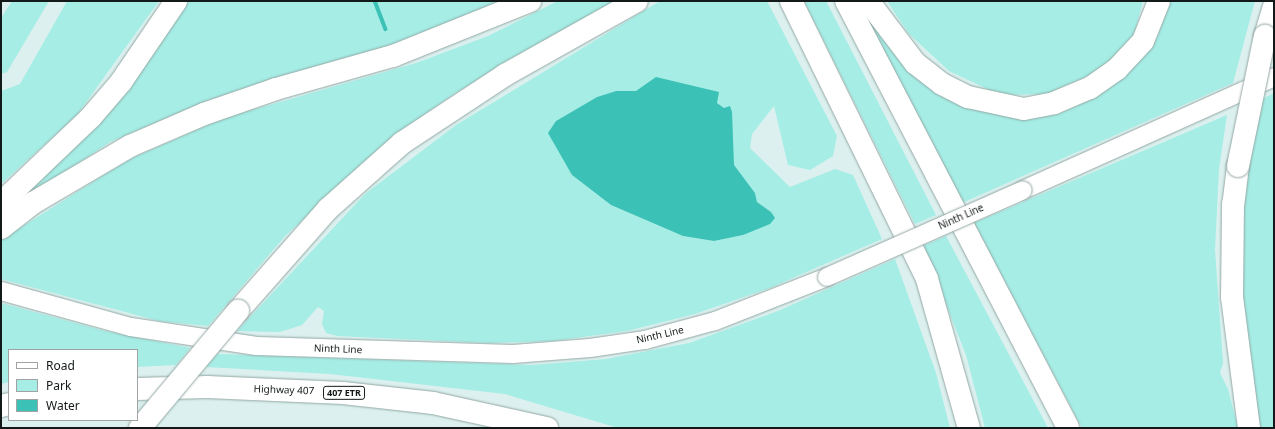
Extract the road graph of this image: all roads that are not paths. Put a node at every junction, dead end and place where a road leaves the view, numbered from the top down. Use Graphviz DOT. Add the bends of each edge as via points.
graph roads {
  1 [pos="176,1"];
  2 [pos="530,1"];
  3 [pos="636,1"];
  4 [pos="791,1"];
  5 [pos="846,1"];
  6 [pos="868,1"];
  7 [pos="1159,1"];
  8 [pos="1274,7"];
  9 [pos="1274,77"];
  10 [pos="1,203"];
  11 [pos="1,228"];
  12 [pos="8,293"];
  13 [pos="138,389"];
  14 [pos="140,428"];
  15 [pos="547,428"];
  16 [pos="969,428"];
  17 [pos="1068,428"];
  18 [pos="1249,428"];
  1 -- 10 [label="highway" via="121,82 91,117"];
  2 -- 11 [label="highway" via="393,56 276,89 197,117 130,146 33,203"];
  3 -- 14 [label="highway, bridge" via="505,75 402,143 328,208"];
  4 -- 16 [label="highway" via="927,279"];
  5 -- 17 [label="highway"];
  6 -- 7 [label="highway" via="914,63 942,84 968,97 1024,109 1054,103 1090,88 1117,69 1143,41"];
  8 -- 18 [label="highway, bridge" via="1265,36 1238,166 1233,204 1232,297"];
  9 -- 12 [label="main road, Ninth Line, bridge" via="827,277 715,321 645,340 513,354 257,346 131,327"];
  13 -- 15 [label="highway, Highway 407 / 407 ETR" via="207,387 343,393 433,403"];
}
